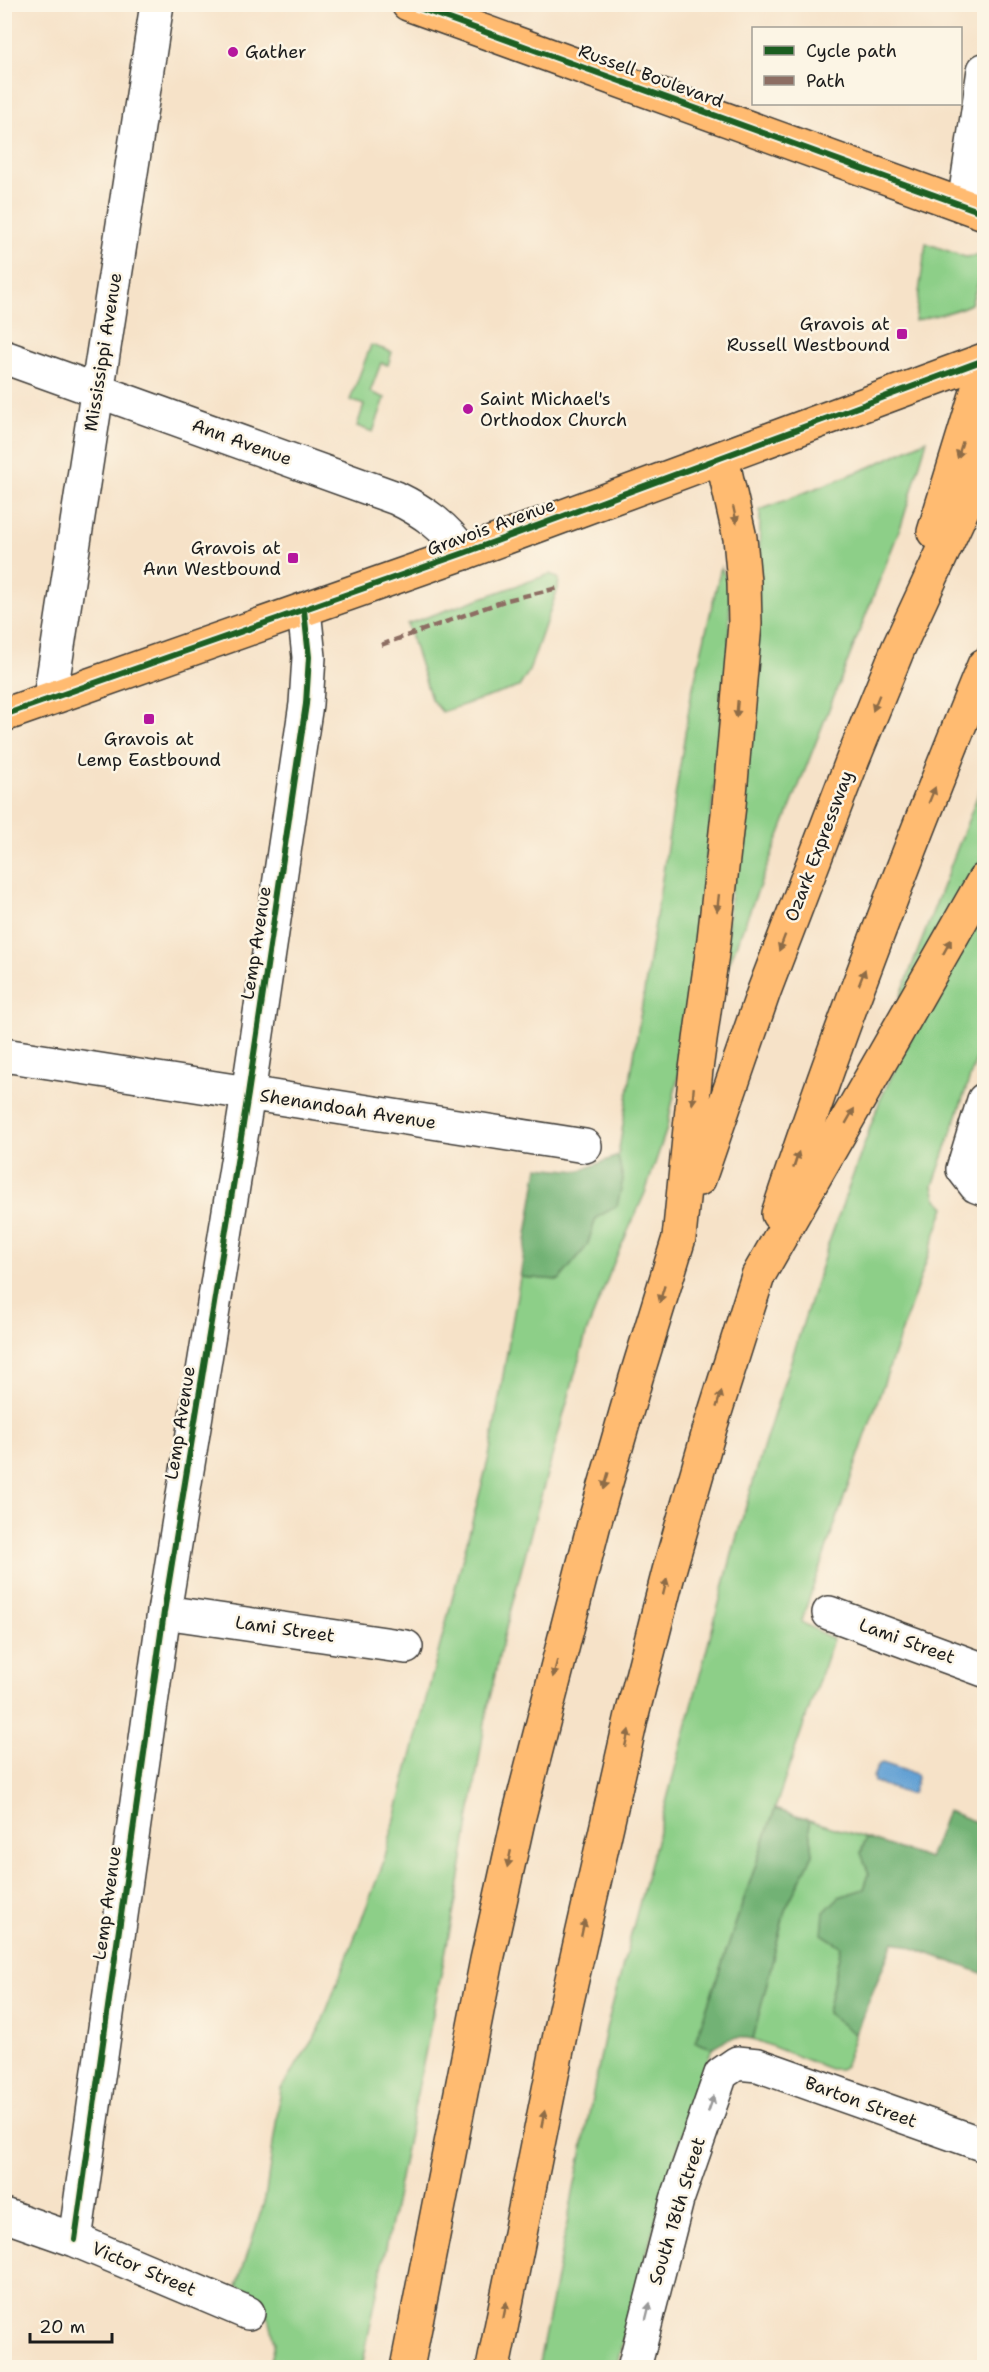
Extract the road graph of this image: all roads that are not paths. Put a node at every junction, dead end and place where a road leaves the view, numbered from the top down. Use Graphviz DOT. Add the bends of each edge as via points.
graph roads {
  1 [pos="156,4"];
  2 [pos="408,4"];
  3 [pos="984,70"];
  4 [pos="974,209"];
  5 [pos="4,357"];
  6 [pos="984,360"];
  7 [pos="984,369"];
  8 [pos="96,390"];
  9 [pos="722,458"];
  10 [pos="984,463"];
  11 [pos="464,553"];
  12 [pos="304,610"];
  13 [pos="898,649"];
  14 [pos="984,665"];
  15 [pos="50,699"];
  16 [pos="4,715"];
  17 [pos="984,880"];
  18 [pos="4,1055"];
  19 [pos="248,1094"];
  20 [pos="984,1100"];
  21 [pos="585,1146"];
  22 [pos="974,1179"];
  23 [pos="680,1238"];
  24 [pos="758,1276"];
  25 [pos="164,1612"];
  26 [pos="829,1613"];
  27 [pos="406,1647"];
  28 [pos="984,1670"];
  29 [pos="736,2063"];
  30 [pos="984,2145"];
  31 [pos="4,2215"];
  32 [pos="75,2240"];
  33 [pos="248,2313"];
  34 [pos="406,2367"];
  35 [pos="493,2367"];
  36 [pos="634,2367"];
  1 -- 8 [label="street, Mississippi Avenue"];
  2 -- 4 [label="main road, Russell Boulevard"];
  3 -- 4 [label="street"];
  5 -- 8 [label="street, Ann Avenue"];
  6 -- 9 [label="main road, Gravois Avenue"];
  7 -- 13 [label="main road, one-way"];
  8 -- 11 [label="street, Ann Avenue" via="396,498 437,521"];
  8 -- 15 [label="street, Mississippi Avenue"];
  9 -- 11 [label="main road, Gravois Avenue"];
  9 -- 23 [label="main road, one-way" via="740,538 745,624 729,805 696,1069"];
  10 -- 13 [label="main road, Ozark Expressway"];
  11 -- 12 [label="main road, Gravois Avenue"];
  12 -- 15 [label="main road, Gravois Avenue"];
  12 -- 19 [label="street, Lemp Avenue" via="309,680"];
  13 -- 23 [label="main road, Ozark Expressway, one-way" via="764,991"];
  24 -- 14 [label="main road, one-way" via="851,1005"];
  15 -- 16 [label="main road, Gravois Avenue"];
  24 -- 17 [label="main road, one-way"];
  18 -- 19 [label="street, Shenandoah Avenue"];
  19 -- 21 [label="street, Shenandoah Avenue"];
  19 -- 25 [label="street, Lemp Avenue"];
  20 -- 22 [label="street"];
  23 -- 34 [label="main road, one-way" via="594,1524 521,1805"];
  35 -- 24 [label="main road, one-way" via="565,2010 632,1715 678,1538"];
  25 -- 27 [label="street, Lami Street"];
  25 -- 32 [label="street, Lemp Avenue"];
  26 -- 28 [label="street, Lami Street"];
  29 -- 30 [label="street, Barton Street" via="758,2065"];
  36 -- 29 [label="street, South 18th Street, one-way" via="677,2200 722,2074"];
  31 -- 32 [label="street, Victor Street"];
  32 -- 33 [label="street, Victor Street"];
}
